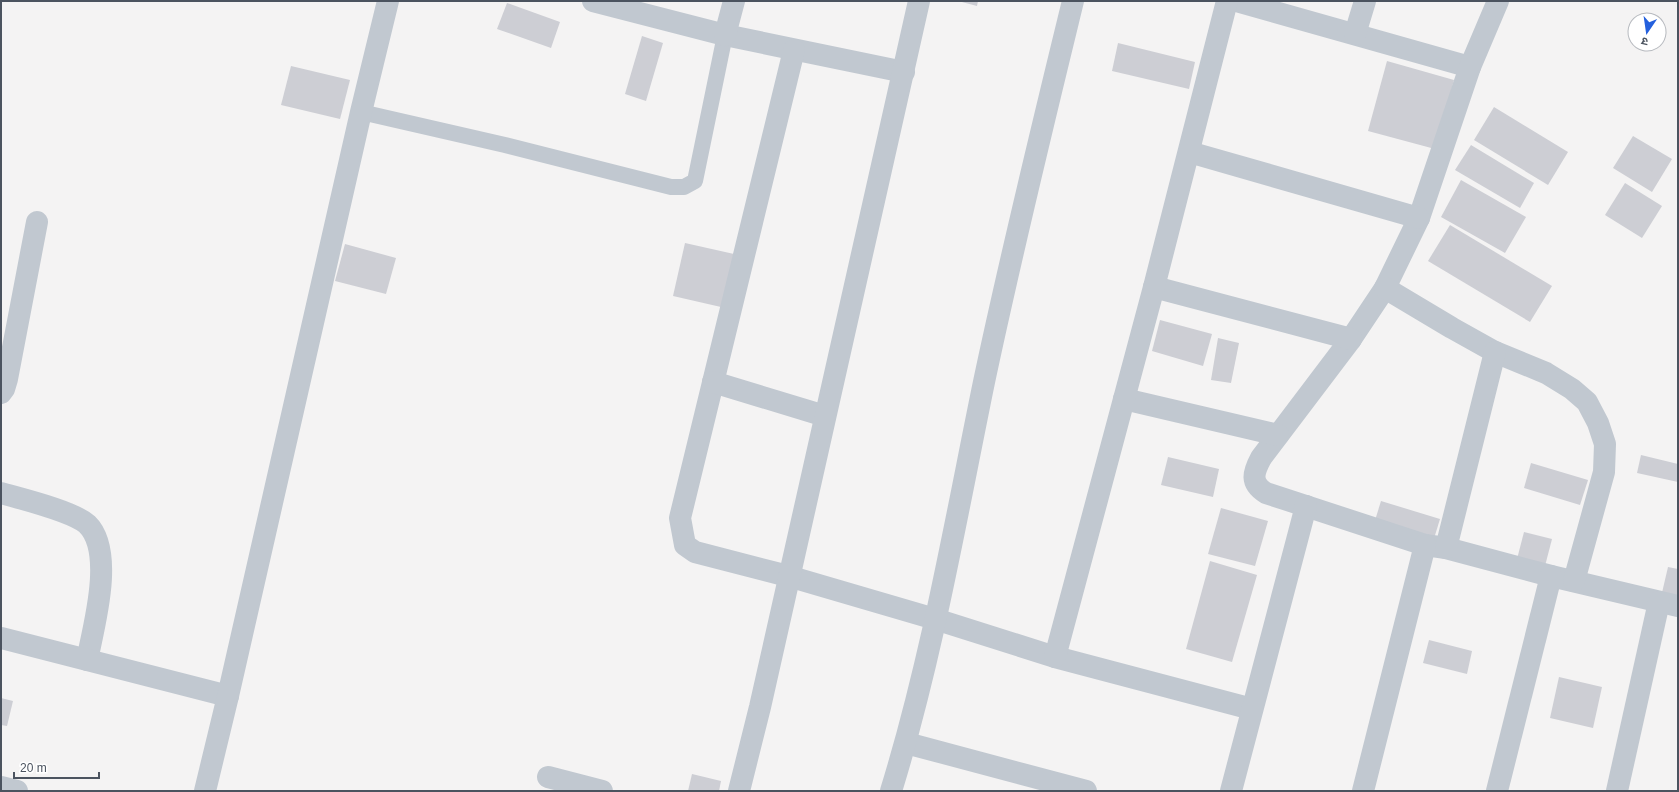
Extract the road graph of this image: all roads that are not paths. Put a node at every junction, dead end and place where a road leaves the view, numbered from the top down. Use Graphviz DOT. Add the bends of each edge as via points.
graph roads {
  1 [pos="388,1"];
  2 [pos="593,1"];
  3 [pos="734,1"];
  4 [pos="919,1"];
  5 [pos="1073,1"];
  6 [pos="1365,1"];
  7 [pos="1498,1"];
  8 [pos="1240,2"];
  9 [pos="1355,34"];
  10 [pos="725,35"];
  11 [pos="794,50"];
  12 [pos="1470,67"];
  13 [pos="904,72"];
  14 [pos="361,112"];
  15 [pos="1189,152"];
  16 [pos="1419,218"];
  17 [pos="37,222"];
  18 [pos="1154,287"];
  19 [pos="1384,288"];
  20 [pos="1351,339"];
  21 [pos="1495,352"];
  22 [pos="713,382"];
  23 [pos="1,393"];
  24 [pos="1124,399"];
  25 [pos="825,416"];
  26 [pos="1278,435"];
  27 [pos="1,493"];
  28 [pos="1306,506"];
  29 [pos="1435,547"];
  30 [pos="788,576"];
  31 [pos="1551,576"];
  32 [pos="1574,581"];
  33 [pos="1669,604"];
  34 [pos="935,619"];
  35 [pos="1,638"];
  36 [pos="1054,657"];
  37 [pos="87,660"];
  38 [pos="228,696"];
  39 [pos="1252,709"];
  40 [pos="906,743"];
  41 [pos="548,777"];
  42 [pos="1,787"];
  43 [pos="17,791"];
  44 [pos="205,791"];
  45 [pos="602,791"];
  46 [pos="739,791"];
  47 [pos="891,791"];
  48 [pos="1086,791"];
  49 [pos="1231,791"];
  50 [pos="1363,791"];
  51 [pos="1497,791"];
  52 [pos="1616,791"];
  1 -- 14 [label="street"];
  2 -- 10 [label="street"];
  3 -- 10 [label="street"];
  4 -- 13 [label="street"];
  5 -- 34 [label="street" via="1005,282"];
  6 -- 9 [label="street"];
  7 -- 12 [label="street"];
  8 -- 9 [label="street"];
  8 -- 15 [label="street"];
  9 -- 12 [label="street"];
  10 -- 11 [label="street"];
  10 -- 14 [label="lane" via="695,181 684,188"];
  11 -- 13 [label="street"];
  11 -- 22 [label="street"];
  12 -- 16 [label="street"];
  13 -- 25 [label="street"];
  14 -- 38 [label="street"];
  15 -- 16 [label="street"];
  15 -- 18 [label="street"];
  16 -- 19 [label="street"];
  17 -- 23 [label="street" via="7,379"];
  18 -- 20 [label="street"];
  18 -- 24 [label="street"];
  19 -- 20 [label="street"];
  19 -- 21 [label="street"];
  20 -- 26 [label="street"];
  21 -- 29 [label="street"];
  21 -- 32 [label="street" via="1546,372 1572,389 1587,402 1598,422 1605,444 1604,472"];
  22 -- 25 [label="street"];
  22 -- 30 [label="street" via="680,518 685,545 695,552"];
  24 -- 26 [label="street"];
  24 -- 36 [label="street"];
  25 -- 30 [label="street"];
  26 -- 28 [label="street" via="1260,458 1255,469 1255,481 1258,488 1266,493"];
  27 -- 37 [label="street" via="65,512 86,524 96,535 100,552 101,591"];
  28 -- 29 [label="street"];
  28 -- 39 [label="street"];
  29 -- 31 [label="street"];
  29 -- 50 [label="street"];
  30 -- 34 [label="street"];
  30 -- 46 [label="street"];
  31 -- 32 [label="street"];
  31 -- 51 [label="street"];
  32 -- 33 [label="street"];
  33 -- 52 [label="street"];
  34 -- 36 [label="street"];
  34 -- 40 [label="street"];
  35 -- 37 [label="street"];
  36 -- 39 [label="street"];
  37 -- 38 [label="street"];
  38 -- 44 [label="street"];
  39 -- 49 [label="street"];
  40 -- 47 [label="street"];
  40 -- 48 [label="street"];
  41 -- 45 [label="street"];
  42 -- 43 [label="street"];
}
